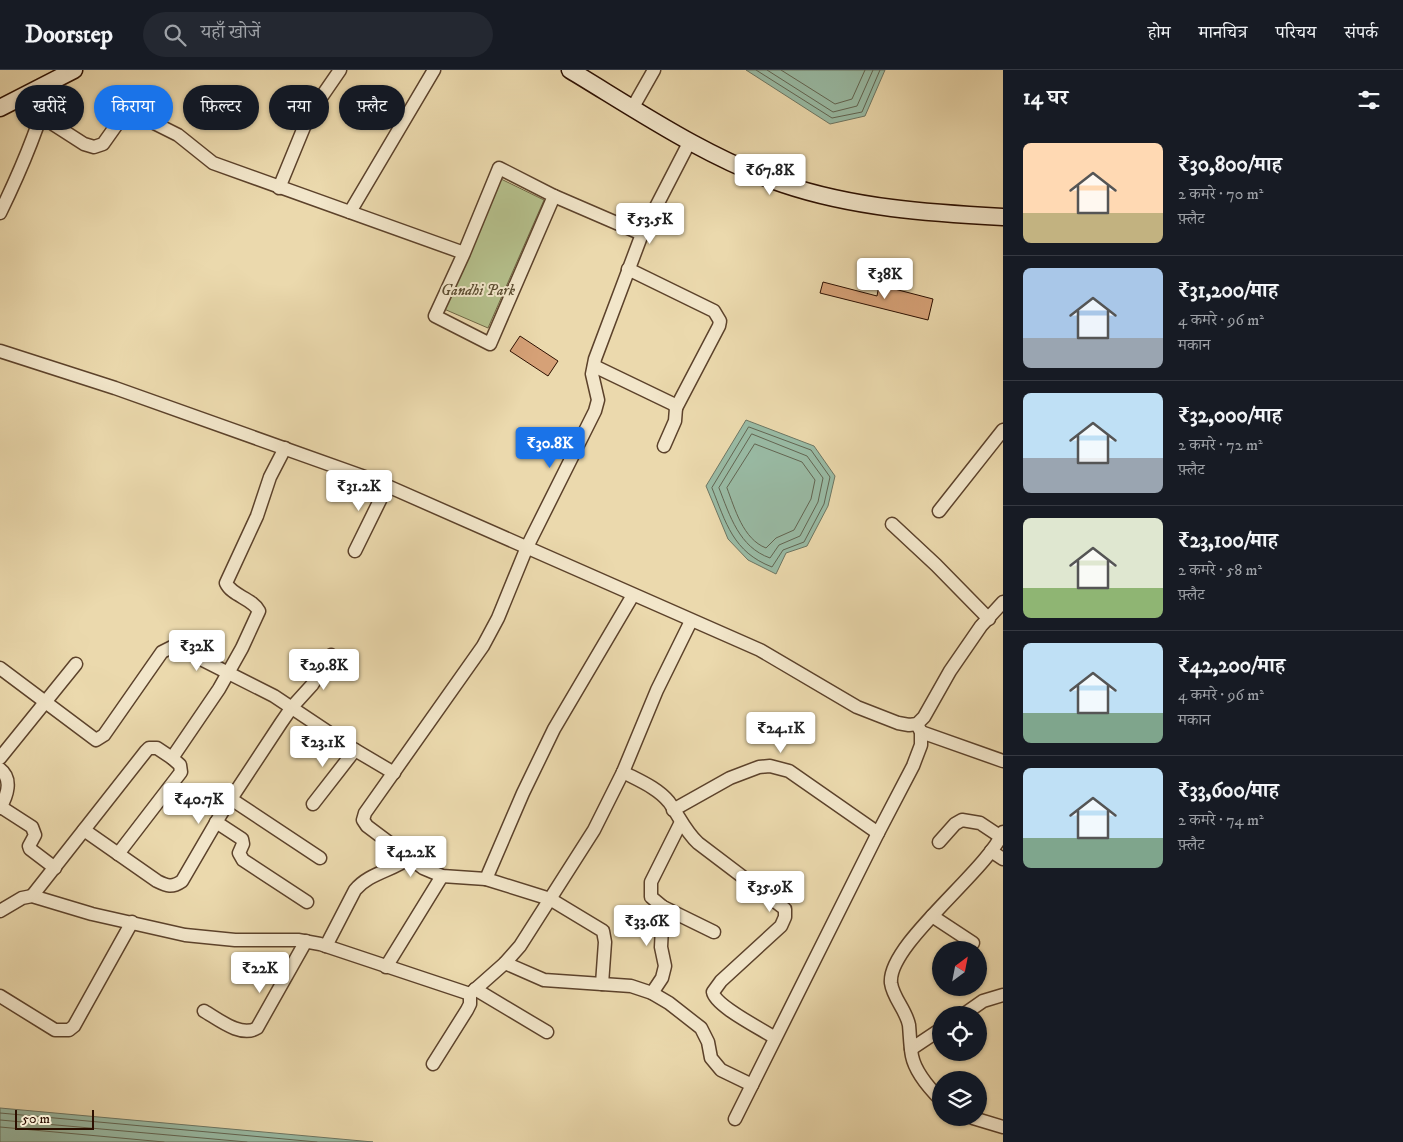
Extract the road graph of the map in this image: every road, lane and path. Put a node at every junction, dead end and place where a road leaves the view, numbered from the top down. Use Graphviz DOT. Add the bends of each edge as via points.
graph roads {
  1 [pos="74,70"];
  2 [pos="340,70"];
  3 [pos="434,70"];
  4 [pos="570,70"];
  5 [pos="654,70"];
  6 [pos="52,82"];
  7 [pos="51,85"];
  8 [pos="633,107"];
  9 [pos="0,108"];
  10 [pos="37,130"];
  11 [pos="62,130"];
  12 [pos="690,141"];
  13 [pos="279,188"];
  14 [pos="554,196"];
  15 [pos="350,212"];
  16 [pos="0,213"];
  17 [pos="1003,217"];
  18 [pos="642,234"];
  19 [pos="464,253"];
  20 [pos="628,269"];
  21 [pos="0,351"];
  22 [pos="594,366"];
  23 [pos="676,408"];
  24 [pos="1003,430"];
  25 [pos="664,446"];
  26 [pos="285,448"];
  27 [pos="387,486"];
  28 [pos="939,511"];
  29 [pos="892,524"];
  30 [pos="527,547"];
  31 [pos="355,550"];
  32 [pos="633,595"];
  33 [pos="1003,602"];
  34 [pos="991,616"];
  35 [pos="691,620"];
  36 [pos="1003,623"];
  37 [pos="331,655"];
  38 [pos="76,664"];
  39 [pos="0,668"];
  40 [pos="229,672"];
  41 [pos="45,702"];
  42 [pos="292,707"];
  43 [pos="919,728"];
  44 [pos="354,750"];
  45 [pos="0,758"];
  46 [pos="172,758"];
  47 [pos="1003,761"];
  48 [pos="0,769"];
  49 [pos="623,772"];
  50 [pos="394,773"];
  51 [pos="231,799"];
  52 [pos="313,804"];
  53 [pos="0,808"];
  54 [pos="674,810"];
  55 [pos="216,822"];
  56 [pos="681,822"];
  57 [pos="84,830"];
  58 [pos="878,833"];
  59 [pos="1002,835"];
  60 [pos="939,842"];
  61 [pos="992,851"];
  62 [pos="118,854"];
  63 [pos="320,858"];
  64 [pos="409,858"];
  65 [pos="1003,860"];
  66 [pos="55,868"];
  67 [pos="442,876"];
  68 [pos="486,879"];
  69 [pos="32,896"];
  70 [pos="550,899"];
  71 [pos="307,902"];
  72 [pos="663,907"];
  73 [pos="0,912"];
  74 [pos="932,916"];
  75 [pos="132,922"];
  76 [pos="714,932"];
  77 [pos="306,941"];
  78 [pos="970,941"];
  79 [pos="326,946"];
  80 [pos="505,963"];
  81 [pos="386,967"];
  82 [pos="602,984"];
  83 [pos="473,992"];
  84 [pos="652,993"];
  85 [pos="1003,994"];
  86 [pos="0,996"];
  87 [pos="977,1006"];
  88 [pos="204,1011"];
  89 [pos="547,1032"];
  90 [pos="932,1035"];
  91 [pos="775,1038"];
  92 [pos="911,1049"];
  93 [pos="434,1064"];
  94 [pos="752,1085"];
  95 [pos="932,1088"];
  96 [pos="735,1119"];
  97 [pos="987,1122"];
  98 [pos="1003,1127"];
  1 -- 6 [label="street"];
  2 -- 13 [label="street" via="309,115"];
  3 -- 15 [label="street"];
  4 -- 8 [label="street"];
  5 -- 8 [label="street"];
  6 -- 7 [label="street"];
  6 -- 9 [label="street"];
  8 -- 12 [label="street"];
  10 -- 16 [label="street"];
  11 -- 13 [label="street" via="94,147 104,144 126,114 138,115 178,135 213,163"];
  12 -- 17 [label="street" via="755,174 813,192 902,211"];
  12 -- 18 [label="street"];
  13 -- 15 [label="street"];
  14 -- 18 [label="street"];
  14 -- 19 [label="street" via="499,168"];
  14 -- 19 [label="street" via="490,344 435,316"];
  15 -- 19 [label="street"];
  18 -- 20 [label="street"];
  20 -- 22 [label="street"];
  20 -- 23 [label="street" via="714,311 720,321"];
  21 -- 26 [label="street"];
  22 -- 23 [label="street" via="665,399"];
  22 -- 30 [label="street" via="598,400 595,411"];
  23 -- 25 [label="street" via="675,421"];
  24 -- 28 [label="street"];
  26 -- 27 [label="street"];
  26 -- 40 [label="street" via="270,476 257,516 226,583 259,611"];
  27 -- 30 [label="street"];
  27 -- 31 [label="street"];
  29 -- 34 [label="street"];
  30 -- 32 [label="street"];
  30 -- 50 [label="street" via="483,646"];
  32 -- 35 [label="street"];
  32 -- 68 [label="street" via="554,729"];
  33 -- 34 [label="street"];
  34 -- 36 [label="street"];
  34 -- 43 [label="street" via="950,671"];
  35 -- 43 [label="street" via="760,650 857,707"];
  35 -- 49 [label="street"];
  37 -- 42 [label="street" via="307,692"];
  38 -- 41 [label="street"];
  39 -- 41 [label="street"];
  40 -- 41 [label="street" via="179,648 166,648 104,735 96,740"];
  40 -- 42 [label="street"];
  40 -- 46 [label="street"];
  41 -- 45 [label="street"];
  42 -- 44 [label="street"];
  42 -- 51 [label="street"];
  43 -- 47 [label="street"];
  43 -- 58 [label="street" via="921,745 918,754"];
  44 -- 50 [label="street"];
  44 -- 52 [label="street"];
  46 -- 57 [label="street" via="156,748 149,748"];
  46 -- 62 [label="street" via="180,765 180,772"];
  48 -- 53 [label="street" via="5,773 8,784"];
  49 -- 54 [label="street" via="660,793"];
  49 -- 70 [label="street" via="594,830"];
  50 -- 64 [label="street" via="363,820 372,832"];
  51 -- 55 [label="street"];
  51 -- 63 [label="street"];
  53 -- 66 [label="street" via="32,828 34,835 30,849"];
  54 -- 56 [label="street"];
  54 -- 58 [label="street" via="730,778 770,766 788,772"];
  55 -- 62 [label="street" via="182,881 175,886 157,881"];
  55 -- 71 [label="street" via="242,839 239,853 243,860"];
  56 -- 72 [label="street" via="651,882 651,897"];
  56 -- 91 [label="street" via="698,843 785,909 786,917 781,926 713,992 713,997 722,1005"];
  57 -- 62 [label="street"];
  57 -- 66 [label="street"];
  58 -- 91 [label="street"];
  59 -- 60 [label="street" via="980,823 962,820"];
  59 -- 61 [label="street"];
  61 -- 65 [label="street"];
  61 -- 74 [label="street"];
  64 -- 67 [label="street"];
  64 -- 79 [label="street" via="362,882"];
  66 -- 69 [label="street"];
  67 -- 68 [label="street"];
  67 -- 81 [label="street"];
  68 -- 70 [label="street"];
  69 -- 73 [label="street" via="22,898"];
  69 -- 75 [label="street"];
  70 -- 80 [label="street"];
  70 -- 82 [label="street" via="603,932"];
  72 -- 76 [label="street"];
  72 -- 84 [label="street" via="661,947 665,966 662,978"];
  74 -- 78 [label="street"];
  74 -- 92 [label="street" via="900,956 892,975 893,991 907,1017"];
  75 -- 77 [label="street" via="208,938"];
  75 -- 86 [label="street" via="69,1030 55,1030"];
  77 -- 79 [label="street"];
  77 -- 88 [label="street" via="257,1028 248,1032 238,1030"];
  79 -- 81 [label="street"];
  80 -- 82 [label="street" via="544,980"];
  80 -- 83 [label="street"];
  81 -- 83 [label="street"];
  82 -- 84 [label="street" via="631,986"];
  83 -- 89 [label="street"];
  83 -- 93 [label="street" via="467,1010"];
  84 -- 94 [label="street" via="700,1028 708,1042 711,1058 721,1070"];
  85 -- 87 [label="street"];
  90 -- 92 [label="street"];
  91 -- 94 [label="street"];
  92 -- 95 [label="street" via="918,1070"];
  94 -- 96 [label="street"];
  97 -- 98 [label="street"];
}
